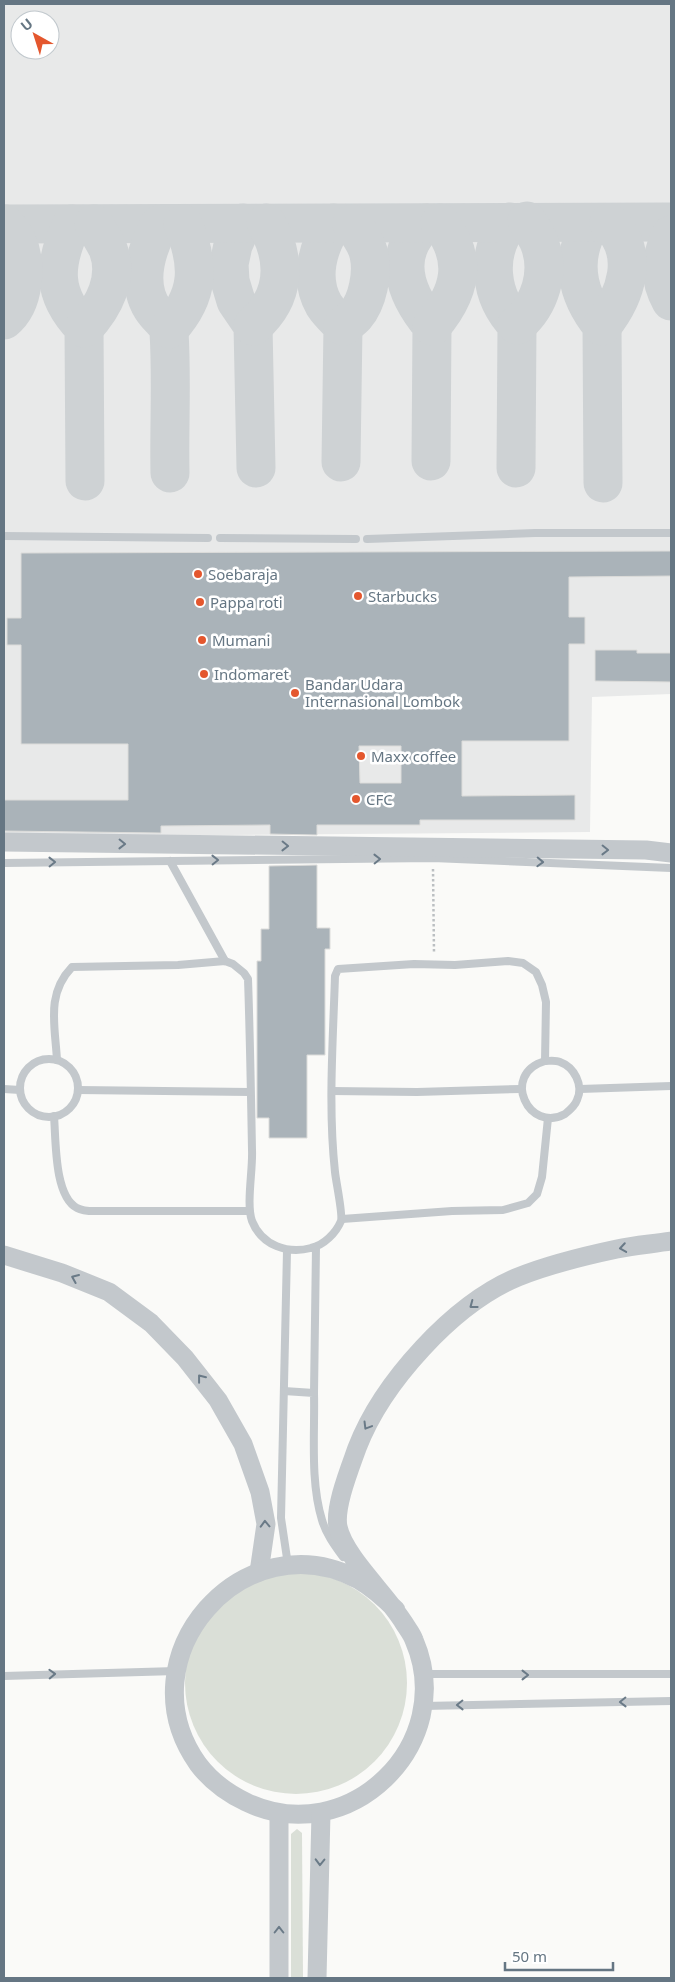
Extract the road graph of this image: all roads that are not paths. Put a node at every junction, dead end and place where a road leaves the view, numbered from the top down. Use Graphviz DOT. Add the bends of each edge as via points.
graph roads {
  1 [pos="671,533"];
  2 [pos="4,536"];
  3 [pos="208,538"];
  4 [pos="220,538"];
  5 [pos="356,539"];
  6 [pos="367,539"];
  7 [pos="4,842"];
  8 [pos="671,853"];
  9 [pos="170,861"];
  10 [pos="4,863"];
  11 [pos="671,868"];
  12 [pos="225,961"];
  13 [pos="57,1060"];
  14 [pos="545,1061"];
  15 [pos="671,1086"];
  16 [pos="4,1089"];
  17 [pos="520,1089"];
  18 [pos="580,1089"];
  19 [pos="20,1090"];
  20 [pos="78,1090"];
  21 [pos="332,1091"];
  22 [pos="250,1092"];
  23 [pos="54,1116"];
  24 [pos="548,1118"];
  25 [pos="249,1211"];
  26 [pos="342,1219"];
  27 [pos="671,1241"];
  28 [pos="316,1247"];
  29 [pos="287,1251"];
  30 [pos="4,1254"];
  31 [pos="284,1391"];
  32 [pos="314,1393"];
  33 [pos="288,1566"];
  34 [pos="259,1572"];
  35 [pos="359,1580"];
  36 [pos="396,1610"];
  37 [pos="176,1671"];
  38 [pos="423,1674"];
  39 [pos="671,1674"];
  40 [pos="4,1676"];
  41 [pos="671,1701"];
  42 [pos="423,1706"];
  43 [pos="279,1813"];
  44 [pos="321,1813"];
  45 [pos="278,1978"];
  46 [pos="317,1978"];
  1 -- 6 [label="lane" via="535,533"];
  2 -- 3 [label="lane"];
  4 -- 5 [label="lane"];
  7 -- 8 [label="street, one-way" via="646,850"];
  10 -- 9 [label="lane, one-way"];
  9 -- 11 [label="lane, one-way" via="433,858"];
  9 -- 12 [label="lane"];
  12 -- 13 [label="lane" via="72,967 58,986 53,1002"];
  12 -- 22 [label="lane" via="233,964 248,979"];
  13 -- 19 [label="lane" via="43,1059 30,1065 22,1076"];
  13 -- 20 [label="lane" via="68,1066 76,1077"];
  14 -- 17 [label="lane" via="530,1069"];
  14 -- 18 [label="lane" via="559,1061 569,1067"];
  14 -- 21 [label="lane" via="546,1002 536,972 523,963 340,968 336,970"];
  15 -- 18 [label="lane"];
  16 -- 19 [label="lane"];
  17 -- 21 [label="lane"];
  17 -- 24 [label="lane" via="533,1112"];
  18 -- 24 [label="lane" via="570,1110 559,1117"];
  19 -- 23 [label="lane" via="25,1106 38,1115"];
  20 -- 22 [label="lane"];
  20 -- 23 [label="lane" via="66,1112"];
  21 -- 26 [label="lane" via="331,1134"];
  22 -- 25 [label="lane" via="252,1155"];
  23 -- 25 [label="lane" via="63,1192 76,1208 101,1211"];
  24 -- 26 [label="lane" via="542,1177 537,1194 528,1204 503,1210"];
  25 -- 29 [label="lane" via="260,1234"];
  26 -- 28 [label="lane" via="336,1231"];
  27 -- 36 [label="street, one-way" via="573,1259 515,1278 477,1301 439,1331 398,1378 363,1433 343,1485 337,1525 346,1548"];
  28 -- 29 [label="lane"];
  28 -- 32 [label="lane"];
  29 -- 31 [label="lane"];
  34 -- 30 [label="street, one-way" via="266,1524 260,1492 243,1444 218,1400 185,1358 151,1323 109,1292"];
  31 -- 32 [label="lane"];
  31 -- 33 [label="lane" via="280,1518"];
  32 -- 35 [label="lane" via="315,1478 322,1520 332,1542"];
  33 -- 34 [label="street"];
  33 -- 35 [label="street" via="336,1570"];
  34 -- 37 [label="street" via="234,1584 207,1607 183,1645"];
  35 -- 36 [label="street"];
  36 -- 38 [label="street" via="414,1640"];
  40 -- 37 [label="lane, one-way"];
  37 -- 43 [label="street" via="175,1698 179,1722 199,1765 234,1797"];
  38 -- 39 [label="lane, one-way"];
  38 -- 42 [label="street"];
  41 -- 42 [label="lane, one-way"];
  42 -- 44 [label="street" via="415,1736 400,1764 371,1791 351,1803"];
  43 -- 44 [label="street"];
  45 -- 43 [label="street, one-way"];
  44 -- 46 [label="street, one-way"];
}
